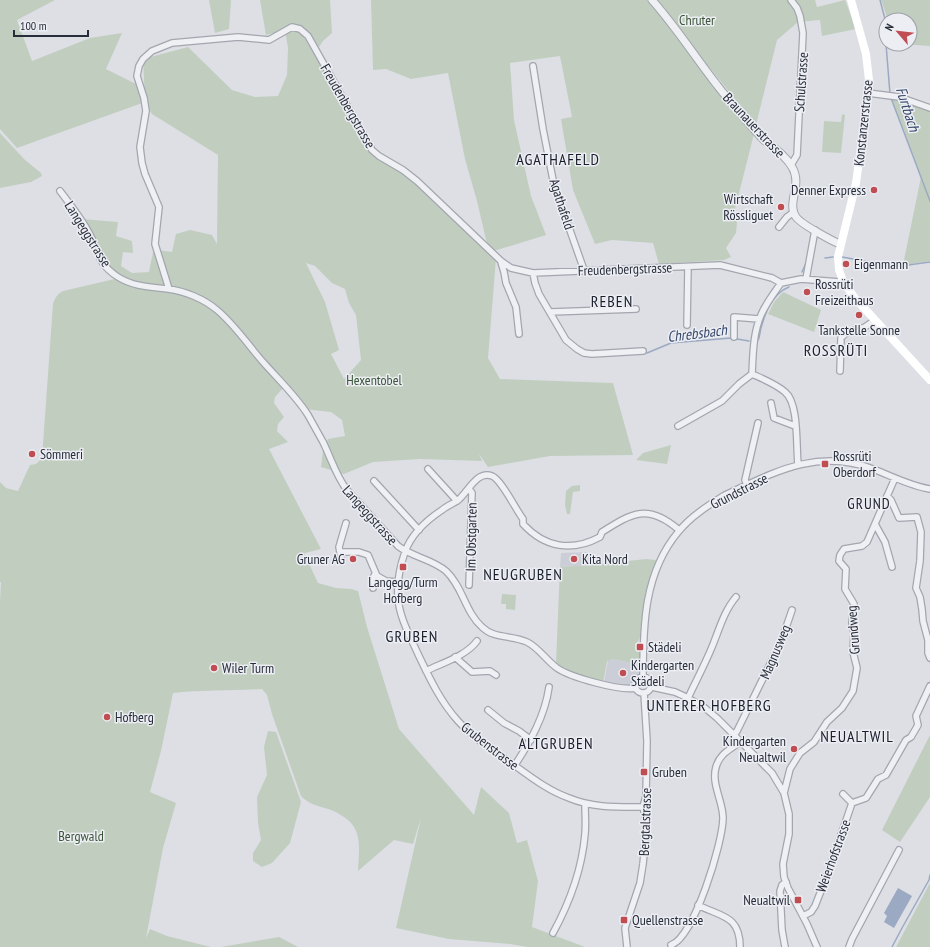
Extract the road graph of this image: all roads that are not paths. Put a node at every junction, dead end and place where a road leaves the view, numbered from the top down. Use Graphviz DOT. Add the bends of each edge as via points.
graph roads {
  1 [pos="652,0"];
  2 [pos="791,0"];
  3 [pos="851,0"];
  4 [pos="533,66"];
  5 [pos="868,93"];
  6 [pos="930,108"];
  7 [pos="791,165"];
  8 [pos="60,191"];
  9 [pos="794,212"];
  10 [pos="779,227"];
  11 [pos="815,230"];
  12 [pos="840,244"];
  13 [pos="501,261"];
  14 [pos="688,267"];
  15 [pos="584,270"];
  16 [pos="533,273"];
  17 [pos="806,279"];
  18 [pos="843,281"];
  19 [pos="781,282"];
  20 [pos="170,289"];
  21 [pos="636,309"];
  22 [pos="550,312"];
  23 [pos="760,319"];
  24 [pos="875,320"];
  25 [pos="687,325"];
  26 [pos="519,334"];
  27 [pos="734,337"];
  28 [pos="643,351"];
  29 [pos="840,371"];
  30 [pos="752,374"];
  31 [pos="930,380"];
  32 [pos="771,403"];
  33 [pos="758,423"];
  34 [pos="678,426"];
  35 [pos="795,426"];
  36 [pos="798,464"];
  37 [pos="428,469"];
  38 [pos="895,478"];
  39 [pos="374,481"];
  40 [pos="747,485"];
  41 [pos="469,489"];
  42 [pos="930,489"];
  43 [pos="888,496"];
  44 [pos="457,501"];
  45 [pos="346,523"];
  46 [pos="875,524"];
  47 [pos="419,530"];
  48 [pos="680,530"];
  49 [pos="405,551"];
  50 [pos="892,567"];
  51 [pos="375,574"];
  52 [pos="398,582"];
  53 [pos="469,586"];
  54 [pos="373,588"];
  55 [pos="736,597"];
  56 [pos="792,610"];
  57 [pos="477,641"];
  58 [pos="455,657"];
  59 [pos="930,658"];
  60 [pos="426,671"];
  61 [pos="496,676"];
  62 [pos="643,676"];
  63 [pos="549,687"];
  64 [pos="652,687"];
  65 [pos="930,687"];
  66 [pos="635,688"];
  67 [pos="644,694"];
  68 [pos="688,698"];
  69 [pos="488,710"];
  70 [pos="734,735"];
  71 [pos="531,740"];
  72 [pos="740,742"];
  73 [pos="515,765"];
  74 [pos="784,793"];
  75 [pos="843,794"];
  76 [pos="585,803"];
  77 [pos="852,803"];
  78 [pos="643,807"];
  79 [pos="899,850"];
  80 [pos="786,882"];
  81 [pos="698,905"];
  82 [pos="803,916"];
  83 [pos="553,933"];
  84 [pos="671,945"];
  85 [pos="627,947"];
  86 [pos="740,947"];
  87 [pos="785,947"];
  88 [pos="817,947"];
  89 [pos="849,947"];
  1 -- 7 [label="street, Braunauerstrasse" via="757,133"];
  2 -- 7 [label="street, Schulstrasse" via="800,16 803,41 797,155"];
  3 -- 5 [label="main road, Konstanzerstrasse" via="867,60"];
  4 -- 15 [label="street, Agathafeld" via="554,185"];
  5 -- 6 [label="street" via="906,98"];
  5 -- 12 [label="main road, Konstanzerstrasse" via="856,183"];
  7 -- 9 [label="street, Braunauerstrasse" via="797,181"];
  8 -- 20 [label="street, Langeggstrasse" via="81,219 98,257 106,268 136,286"];
  9 -- 10 [label="street"];
  9 -- 11 [label="street" via="800,221"];
  11 -- 12 [label="street"];
  11 -- 17 [label="street"];
  12 -- 18 [label="main road, Konstanzerstrasse" via="838,261"];
  13 -- 16 [label="street, Freudenbergstrasse" via="515,269"];
  13 -- 20 [label="street, Freudenbergstrasse" via="417,181 372,150 308,36 300,29 292,27 269,40 245,37 172,43 152,51 138,66 137,76 146,111 140,147 142,163 160,207 155,244"];
  13 -- 26 [label="street" via="506,283 516,307"];
  14 -- 15 [label="street, Freudenbergstrasse"];
  14 -- 19 [label="street, Freudenbergstrasse" via="726,266"];
  14 -- 25 [label="street"];
  15 -- 16 [label="street, Freudenbergstrasse"];
  16 -- 22 [label="street" via="539,294"];
  17 -- 18 [label="street, Freudenbergstrasse"];
  17 -- 19 [label="street, Freudenbergstrasse"];
  18 -- 24 [label="main road, Konstanzerstrasse"];
  19 -- 23 [label="street"];
  20 -- 49 [label="street, Langeggstrasse" via="197,297 223,315 304,409 323,442 341,482"];
  21 -- 22 [label="street"];
  22 -- 28 [label="street" via="566,340 584,353"];
  23 -- 27 [label="street" via="734,317"];
  23 -- 30 [label="street" via="755,339"];
  24 -- 29 [label="street" via="865,327 846,333 841,338"];
  24 -- 31 [label="main road, Konstanzerstrasse"];
  30 -- 34 [label="street" via="722,401"];
  30 -- 35 [label="street" via="778,386 789,395 794,406"];
  32 -- 35 [label="street" via="774,418"];
  33 -- 40 [label="street" via="745,480"];
  35 -- 36 [label="street"];
  36 -- 38 [label="street, Grundstrasse" via="837,461 859,464"];
  36 -- 40 [label="street, Grundstrasse"];
  37 -- 44 [label="street"];
  38 -- 42 [label="street, Grundstrasse"];
  38 -- 43 [label="street, Grundweg"];
  39 -- 47 [label="street"];
  40 -- 48 [label="street, Grundstrasse" via="715,501"];
  41 -- 44 [label="street"];
  41 -- 48 [label="street" via="480,477 494,477 524,519 523,524 545,541 559,546 587,543 600,537 602,532 623,519 638,514 662,517"];
  41 -- 53 [label="street, Im Obstgarten" via="472,493"];
  43 -- 46 [label="street, Grundweg"];
  43 -- 59 [label="street" via="899,518 917,517 921,532 916,588"];
  44 -- 47 [label="street" via="437,513"];
  45 -- 51 [label="street" via="339,547 340,555 359,552 365,554"];
  46 -- 50 [label="street" via="885,542"];
  46 -- 74 [label="street, Grundweg" via="866,543 844,549 839,561 846,568 844,589 854,604 852,623 857,668 853,691 814,742 800,753 790,769"];
  47 -- 49 [label="street"];
  48 -- 62 [label="street, Grundstrasse" via="663,553 650,589 645,619"];
  49 -- 52 [label="street, Grubenstrasse"];
  49 -- 66 [label="street, Langeggstrasse" via="446,572 453,579 472,616 489,634 532,644 556,667 575,676 617,687"];
  51 -- 52 [label="street" via="381,579"];
  51 -- 54 [label="street" via="372,580"];
  52 -- 60 [label="street, Grubenstrasse" via="398,597 404,622"];
  55 -- 68 [label="street"];
  56 -- 70 [label="street, Magnusweg" via="773,660"];
  57 -- 58 [label="street"];
  58 -- 60 [label="street"];
  58 -- 61 [label="street" via="472,672 490,671"];
  60 -- 73 [label="street, Grubenstrasse" via="443,703 457,720 477,739"];
  62 -- 64 [label="street" via="650,680"];
  62 -- 66 [label="street" via="636,680"];
  63 -- 71 [label="street" via="544,709"];
  64 -- 67 [label="street"];
  64 -- 68 [label="street"];
  65 -- 77 [label="street" via="916,716 918,724 886,776 878,779 866,798"];
  66 -- 67 [label="street"];
  67 -- 78 [label="street, Bergtalstrasse" via="647,772"];
  68 -- 70 [label="street" via="710,712"];
  69 -- 71 [label="street"];
  70 -- 72 [label="street"];
  71 -- 73 [label="street"];
  72 -- 74 [label="street" via="772,773"];
  72 -- 81 [label="street" via="723,754 715,769 715,783 723,819 710,877"];
  73 -- 76 [label="street, Grubenstrasse" via="552,791"];
  74 -- 80 [label="street" via="789,823 783,864"];
  75 -- 77 [label="street, Weierhofstrasse"];
  76 -- 78 [label="street, Grubenstrasse" via="609,807"];
  76 -- 83 [label="street" via="585,834 578,873"];
  77 -- 82 [label="street, Weierhofstrasse" via="815,906 811,912"];
  78 -- 85 [label="street, Bergtalstrasse" via="646,819 644,864 625,928"];
  79 -- 89 [label="street"];
  80 -- 82 [label="street"];
  80 -- 87 [label="street" via="780,891"];
  81 -- 84 [label="street" via="682,938"];
  81 -- 86 [label="street" via="724,915 732,921 738,932"];
  82 -- 88 [label="street"];
}
